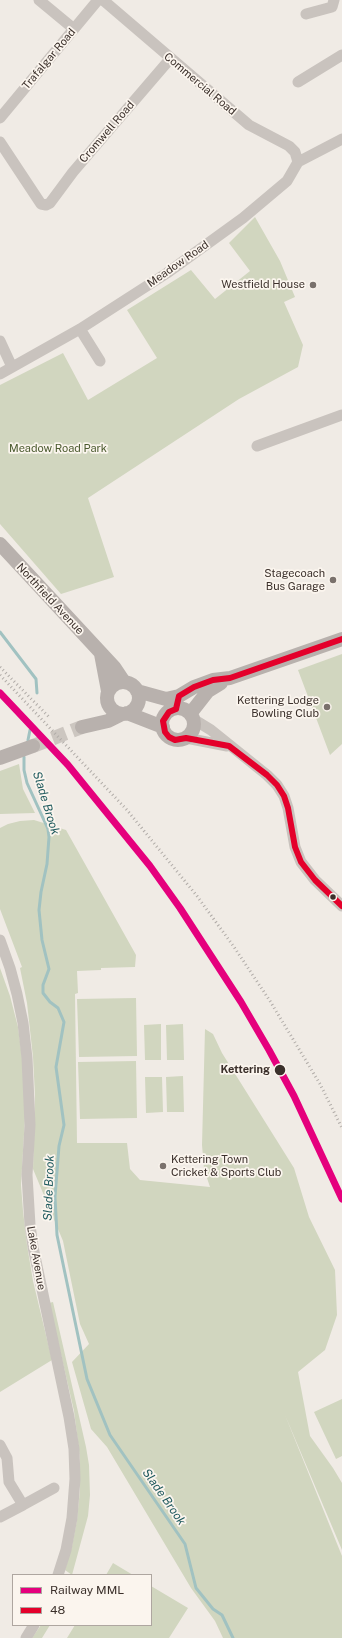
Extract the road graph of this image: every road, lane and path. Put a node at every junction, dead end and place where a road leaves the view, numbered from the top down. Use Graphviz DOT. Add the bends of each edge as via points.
graph roads {
  1 [pos="39,0"];
  2 [pos="98,0"];
  3 [pos="103,0"];
  4 [pos="334,0"];
  5 [pos="306,14"];
  6 [pos="74,29"];
  7 [pos="342,55"];
  8 [pos="170,59"];
  9 [pos="298,82"];
  10 [pos="0,118"];
  11 [pos="342,139"];
  12 [pos="0,142"];
  13 [pos="298,162"];
  14 [pos="80,329"];
  15 [pos="0,341"];
  16 [pos="100,361"];
  17 [pos="12,367"];
  18 [pos="0,374"];
  19 [pos="342,415"];
  20 [pos="257,446"];
  21 [pos="0,544"];
  22 [pos="342,639"];
  23 [pos="101,654"];
  24 [pos="230,678"];
  25 [pos="124,682"];
  26 [pos="137,691"];
  27 [pos="108,693"];
  28 [pos="174,703"];
  29 [pos="124,714"];
  30 [pos="192,716"];
  31 [pos="163,727"];
  32 [pos="186,738"];
  33 [pos="33,746"];
  34 [pos="229,746"];
  35 [pos="0,758"];
  36 [pos="342,906"];
  37 [pos="0,940"];
  38 [pos="0,1445"];
  39 [pos="54,1488"];
  40 [pos="23,1505"];
  41 [pos="0,1517"];
  42 [pos="58,1574"];
  43 [pos="33,1626"];
  44 [pos="26,1638"];
  1 -- 6 [label="street"];
  2 -- 6 [label="street, Trafalgar Road"];
  3 -- 8 [label="street, Commercial Road"];
  4 -- 5 [label="street" via="332,7"];
  6 -- 10 [label="street, Trafalgar Road"];
  7 -- 9 [label="street"];
  8 -- 12 [label="street, Cromwell Road" via="46,206 41,204"];
  8 -- 13 [label="street, Commercial Road" via="249,125 289,146 295,152"];
  11 -- 13 [label="street"];
  13 -- 14 [label="street, Meadow Road" via="287,181 243,218 167,273"];
  14 -- 16 [label="street"];
  14 -- 17 [label="street, Meadow Road"];
  15 -- 17 [label="street"];
  17 -- 18 [label="street, Meadow Road"];
  19 -- 20 [label="street"];
  21 -- 23 [label="main road, Northfield Avenue"];
  22 -- 24 [label="main road"];
  23 -- 25 [label="main road, Northfield Avenue"];
  23 -- 27 [label="main road"];
  24 -- 28 [label="main road" via="213,680 194,687"];
  24 -- 30 [label="main road" via="208,691"];
  25 -- 26 [label="main road"];
  25 -- 27 [label="main road" via="115,684"];
  26 -- 28 [label="main road"];
  26 -- 29 [label="main road" via="136,707"];
  27 -- 29 [label="main road" via="109,706 115,712"];
  27 -- 29 [label="main road" via="105,707 82,727"];
  28 -- 30 [label="main road"];
  28 -- 31 [label="main road" via="165,716"];
  29 -- 31 [label="main road"];
  30 -- 32 [label="main road" via="193,730"];
  30 -- 34 [label="street"];
  31 -- 32 [label="main road" via="174,740"];
  32 -- 34 [label="street"];
  33 -- 35 [label="main road"];
  34 -- 36 [label="street" via="277,785 288,808 295,847 301,862 315,880"];
  37 -- 42 [label="street, Lake Avenue" via="17,994 28,1058 30,1125 27,1175 33,1248 74,1449 72,1518"];
  38 -- 40 [label="street" via="7,1458 9,1482"];
  39 -- 40 [label="street"];
  40 -- 41 [label="street"];
  43 -- 44 [label="street"];
}
